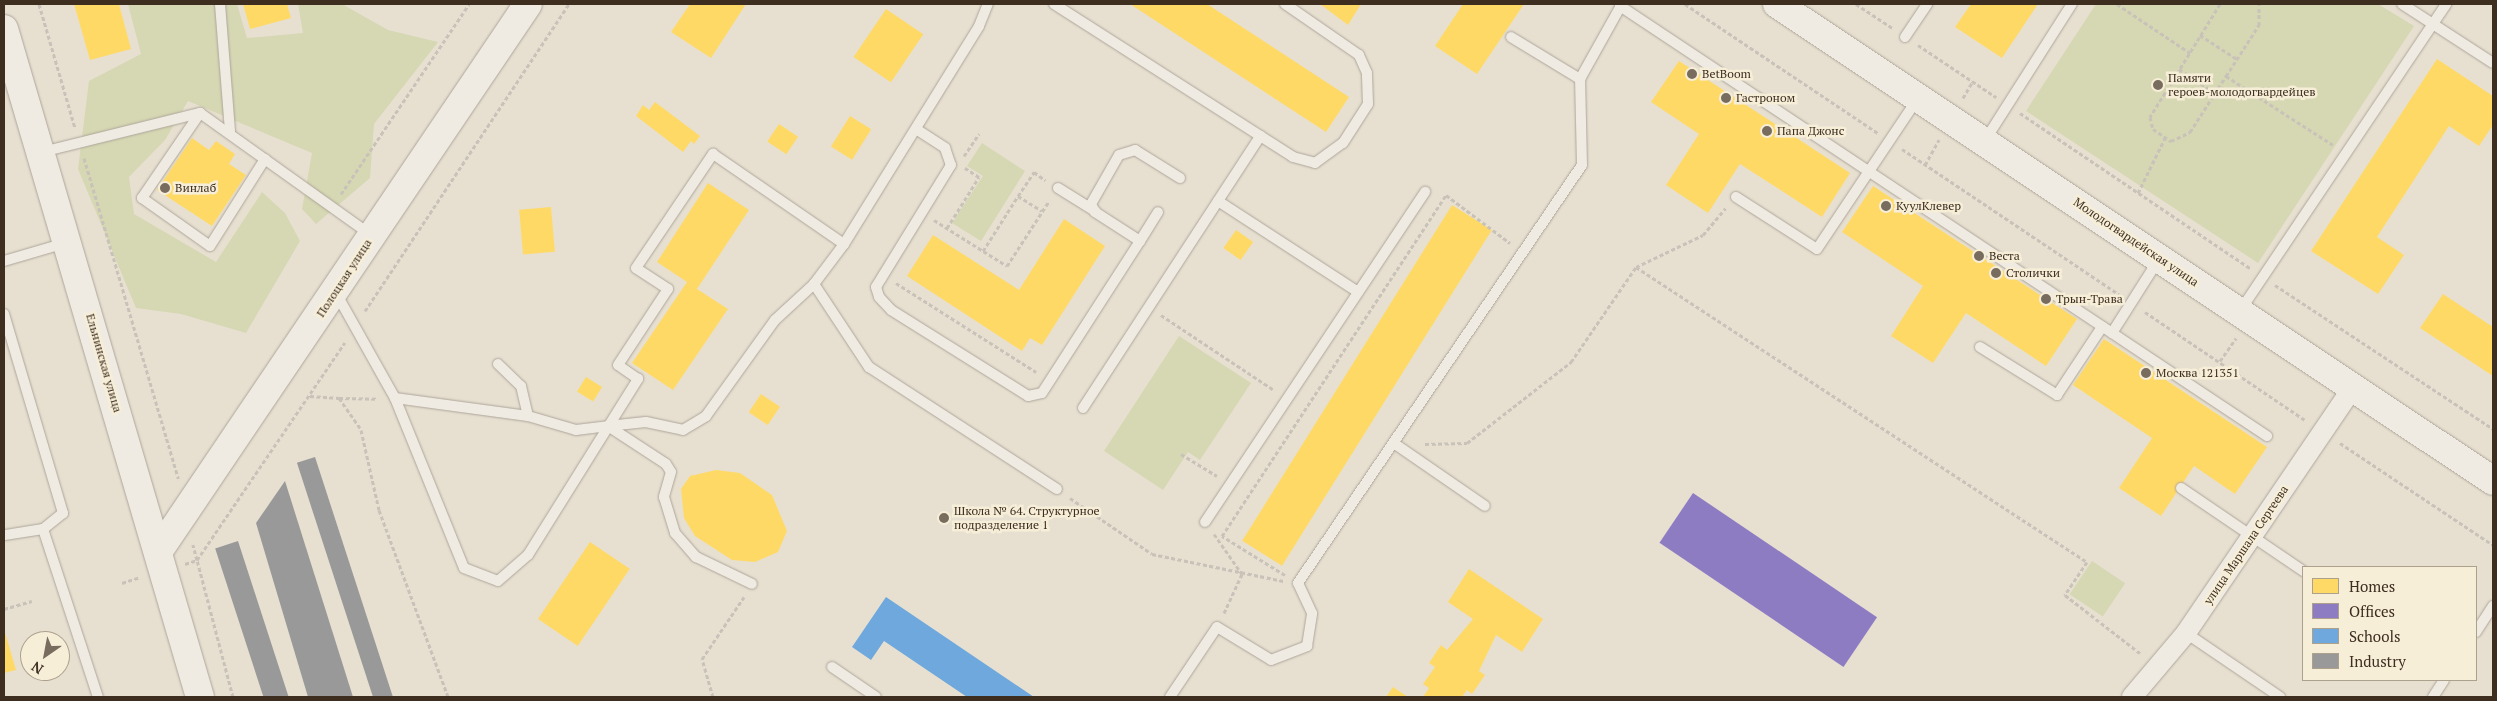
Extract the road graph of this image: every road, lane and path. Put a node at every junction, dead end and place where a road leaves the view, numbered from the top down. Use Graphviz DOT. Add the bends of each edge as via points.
graph roads {
  1 [pos="39,4"];
  2 [pos="220,4"];
  3 [pos="469,4"];
  4 [pos="528,4"];
  5 [pos="988,4"];
  6 [pos="1054,4"];
  7 [pos="1285,4"];
  8 [pos="1685,4"];
  9 [pos="1778,4"];
  10 [pos="1856,4"];
  11 [pos="1927,4"];
  12 [pos="2072,4"];
  13 [pos="2117,4"];
  14 [pos="2220,4"];
  15 [pos="2259,4"];
  16 [pos="2402,4"];
  17 [pos="2446,4"];
  18 [pos="1621,5"];
  19 [pos="1301,8"];
  20 [pos="2432,24"];
  21 [pos="4,29"];
  22 [pos="2200,35"];
  23 [pos="1511,37"];
  24 [pos="1905,37"];
  25 [pos="2190,53"];
  26 [pos="2237,59"];
  27 [pos="2493,63"];
  28 [pos="2179,69"];
  29 [pos="2226,76"];
  30 [pos="1580,78"];
  31 [pos="2215,93"];
  32 [pos="1918,98"];
  33 [pos="2007,104"];
  34 [pos="200,113"];
  35 [pos="916,129"];
  36 [pos="230,132"];
  37 [pos="979,134"];
  38 [pos="1260,136"];
  39 [pos="2165,138"];
  40 [pos="1889,141"];
  41 [pos="1984,142"];
  42 [pos="79,143"];
  43 [pos="41,152"];
  44 [pos="2346,153"];
  45 [pos="265,159"];
  46 [pos="1869,171"];
  47 [pos="1180,178"];
  48 [pos="1058,188"];
  49 [pos="1424,192"];
  50 [pos="2138,193"];
  51 [pos="1018,196"];
  52 [pos="1736,196"];
  53 [pos="1218,201"];
  54 [pos="1056,206"];
  55 [pos="332,207"];
  56 [pos="1042,211"];
  57 [pos="1095,212"];
  58 [pos="1158,212"];
  59 [pos="923,213"];
  60 [pos="947,228"];
  61 [pos="372,236"];
  62 [pos="1140,241"];
  63 [pos="68,242"];
  64 [pos="844,244"];
  65 [pos="983,251"];
  66 [pos="1521,251"];
  67 [pos="2160,258"];
  68 [pos="4,261"];
  69 [pos="1636,268"];
  70 [pos="2263,277"];
  71 [pos="889,278"];
  72 [pos="814,284"];
  73 [pos="335,292"];
  74 [pos="1358,292"];
  75 [pos="2131,303"];
  76 [pos="1148,307"];
  77 [pos="2240,311"];
  78 [pos="4,314"];
  79 [pos="2102,327"];
  80 [pos="2112,333"];
  81 [pos="1980,347"];
  82 [pos="498,364"];
  83 [pos="1043,366"];
  84 [pos="2353,386"];
  85 [pos="310,396"];
  86 [pos="339,398"];
  87 [pos="395,398"];
  88 [pos="1288,398"];
  89 [pos="1083,408"];
  90 [pos="528,416"];
  91 [pos="608,426"];
  92 [pos="2493,429"];
  93 [pos="2322,432"];
  94 [pos="2267,436"];
  95 [pos="1395,444"];
  96 [pos="1181,454"];
  97 [pos="2493,481"];
  98 [pos="1230,485"];
  99 [pos="2181,488"];
  100 [pos="1058,489"];
  101 [pos="1485,506"];
  102 [pos="185,513"];
  103 [pos="1205,522"];
  104 [pos="43,529"];
  105 [pos="4,535"];
  106 [pos="2253,537"];
  107 [pos="2493,545"];
  108 [pos="158,552"];
  109 [pos="197,560"];
  110 [pos="2302,570"];
  111 [pos="1242,574"];
  112 [pos="1298,583"];
  113 [pos="752,584"];
  114 [pos="32,601"];
  115 [pos="2493,606"];
  116 [pos="4,609"];
  117 [pos="1217,627"];
  118 [pos="2477,630"];
  119 [pos="2186,633"];
  120 [pos="832,667"];
  121 [pos="2158,667"];
  122 [pos="2443,681"];
  123 [pos="95,696"];
  124 [pos="200,697"];
  125 [pos="448,697"];
  126 [pos="713,697"];
  127 [pos="876,697"];
  128 [pos="1170,697"];
  129 [pos="2132,697"];
  130 [pos="2280,697"];
  131 [pos="2433,697"];
  1 -- 42 [label="path"];
  2 -- 36 [label="lane"];
  3 -- 55 [label="path"];
  4 -- 61 [label="street, Полоцкая улица"];
  5 -- 35 [label="lane"];
  6 -- 38 [label="lane"];
  7 -- 19 [label="lane"];
  8 -- 40 [label="path"];
  9 -- 32 [label="street, Молодогвардейская улица"];
  10 -- 24 [label="path"];
  11 -- 24 [label="lane"];
  12 -- 33 [label="lane"];
  13 -- 25 [label="path"];
  14 -- 22 [label="path"];
  15 -- 26 [label="path" via="2259,25"];
  16 -- 20 [label="lane"];
  17 -- 20 [label="lane"];
  18 -- 30 [label="lane"];
  18 -- 46 [label="lane"];
  19 -- 38 [label="lane" via="1359,55 1366,73 1368,104 1344,143 1315,163 1293,157"];
  20 -- 27 [label="lane"];
  20 -- 44 [label="lane"];
  21 -- 43 [label="street, Ельнинская улица"];
  22 -- 25 [label="path"];
  22 -- 26 [label="path"];
  23 -- 30 [label="lane"];
  24 -- 33 [label="path"];
  25 -- 28 [label="path"];
  26 -- 29 [label="path"];
  28 -- 31 [label="path"];
  28 -- 39 [label="path" via="2150,117 2153,129"];
  29 -- 31 [label="path"];
  29 -- 44 [label="path"];
  30 -- 66 [label="lane" via="1582,165"];
  31 -- 39 [label="path" via="2186,135 2171,141"];
  32 -- 40 [label="lane"];
  32 -- 41 [label="street, Молодогвардейская улица"];
  33 -- 41 [label="lane"];
  33 -- 50 [label="path"];
  34 -- 36 [label="lane"];
  34 -- 42 [label="lane"];
  34 -- 45 [label="lane" via="142,198 210,246"];
  35 -- 59 [label="lane" via="945,148 950,158 948,172"];
  35 -- 64 [label="lane"];
  36 -- 45 [label="lane"];
  37 -- 60 [label="path" via="959,164 979,177"];
  38 -- 53 [label="lane"];
  39 -- 50 [label="path"];
  40 -- 46 [label="lane"];
  40 -- 75 [label="path"];
  41 -- 67 [label="street, Молодогвардейская улица"];
  42 -- 43 [label="lane"];
  42 -- 102 [label="path"];
  43 -- 63 [label="street, Ельнинская улица"];
  44 -- 70 [label="lane"];
  45 -- 55 [label="lane"];
  46 -- 52 [label="lane" via="1817,249"];
  46 -- 79 [label="lane"];
  47 -- 57 [label="lane" via="1135,150 1124,151 1093,195"];
  48 -- 51 [label="path" via="1034,172"];
  48 -- 57 [label="lane"];
  49 -- 74 [label="lane"];
  50 -- 70 [label="path"];
  51 -- 56 [label="path"];
  51 -- 65 [label="path"];
  52 -- 69 [label="path" via="1703,235"];
  53 -- 74 [label="lane"];
  53 -- 76 [label="lane"];
  54 -- 56 [label="path" via="1049,201"];
  55 -- 61 [label="lane"];
  56 -- 65 [label="path" via="1007,266"];
  57 -- 62 [label="lane"];
  58 -- 62 [label="lane"];
  59 -- 60 [label="path"];
  59 -- 62 [label="lane" via="876,287 879,297 891,310 1028,396 1042,393"];
  60 -- 65 [label="path"];
  61 -- 73 [label="street, Полоцкая улица"];
  63 -- 68 [label="lane"];
  63 -- 108 [label="street, Ельнинская улица"];
  64 -- 72 [label="lane"];
  64 -- 91 [label="lane" via="713,154 636,268 668,289 618,365 638,379"];
  66 -- 95 [label="lane"];
  66 -- 112 [label="path" via="1446,195 1222,536"];
  67 -- 75 [label="lane"];
  67 -- 77 [label="street, Молодогвардейская улица"];
  69 -- 95 [label="path" via="1572,362 1467,443"];
  69 -- 121 [label="path" via="2087,562 2065,596"];
  70 -- 77 [label="lane"];
  70 -- 92 [label="path"];
  71 -- 83 [label="path" via="1038,374"];
  72 -- 91 [label="lane" via="775,320 706,416 683,430 646,422"];
  72 -- 100 [label="lane" via="869,367"];
  73 -- 87 [label="lane"];
  73 -- 102 [label="street, Полоцкая улица"];
  74 -- 88 [label="lane"];
  75 -- 80 [label="lane"];
  75 -- 93 [label="path"];
  76 -- 88 [label="path"];
  76 -- 89 [label="lane"];
  77 -- 84 [label="street, Молодогвардейская улица"];
  78 -- 104 [label="lane" via="63,513"];
  79 -- 80 [label="lane"];
  79 -- 81 [label="lane" via="2057,395"];
  80 -- 94 [label="lane"];
  82 -- 90 [label="lane" via="521,386"];
  84 -- 93 [label="street, улица Маршала Сергеева"];
  84 -- 97 [label="street, Молодогвардейская улица"];
  85 -- 86 [label="path"];
  86 -- 87 [label="path"];
  86 -- 125 [label="path" via="361,430 379,510"];
  87 -- 90 [label="lane"];
  87 -- 91 [label="lane" via="464,568 498,581 528,555"];
  88 -- 98 [label="lane"];
  90 -- 91 [label="lane" via="576,430"];
  91 -- 113 [label="lane" via="666,464 671,472 664,497 675,533 696,557"];
  93 -- 106 [label="street, улица Маршала Сергеева"];
  93 -- 107 [label="path"];
  95 -- 101 [label="lane"];
  95 -- 112 [label="lane"];
  96 -- 98 [label="path"];
  98 -- 103 [label="lane"];
  99 -- 106 [label="lane"];
  100 -- 111 [label="path" via="1152,554"];
  102 -- 108 [label="street, Полоцкая улица"];
  102 -- 109 [label="path"];
  103 -- 111 [label="path"];
  104 -- 105 [label="lane"];
  104 -- 123 [label="lane"];
  106 -- 110 [label="lane"];
  106 -- 119 [label="street, улица Маршала Сергеева"];
  108 -- 124 [label="street, Ельнинская улица"];
  111 -- 112 [label="path"];
  111 -- 117 [label="path"];
  112 -- 117 [label="lane" via="1312,613 1312,626 1306,646 1297,653 1271,660"];
  113 -- 126 [label="path" via="702,659"];
  114 -- 116 [label="path"];
  115 -- 118 [label="lane"];
  117 -- 128 [label="lane"];
  119 -- 121 [label="street, улица Маршала Сергеева"];
  119 -- 130 [label="lane"];
  120 -- 127 [label="lane"];
  121 -- 129 [label="street, улица Маршала Сергеева"];
  122 -- 131 [label="lane"];
}
